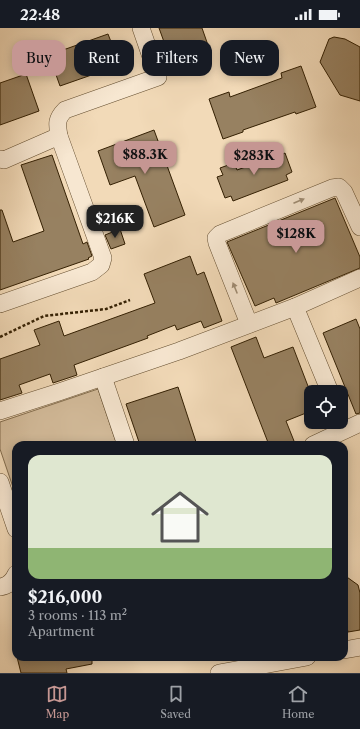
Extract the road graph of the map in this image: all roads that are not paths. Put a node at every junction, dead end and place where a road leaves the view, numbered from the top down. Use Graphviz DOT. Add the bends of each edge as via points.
graph roads {
  1 [pos="141,28"];
  2 [pos="59,136"];
  3 [pos="0,159"];
  4 [pos="360,227"];
  5 [pos="360,278"];
  6 [pos="0,304"];
  7 [pos="295,307"];
  8 [pos="249,324"];
  9 [pos="103,377"];
  10 [pos="327,385"];
  11 [pos="0,410"];
  12 [pos="349,424"];
  13 [pos="125,441"];
  14 [pos="320,441"];
  15 [pos="0,482"];
  16 [pos="12,517"];
  17 [pos="12,582"];
  18 [pos="0,587"];
  19 [pos="360,647"];
  20 [pos="348,649"];
  21 [pos="285,661"];
  22 [pos="219,673"];
  1 -- 2 [label="street" via="158,77 65,110 59,116"];
  2 -- 3 [label="street" via="4,160"];
  2 -- 6 [label="street" via="103,258 101,265 92,272"];
  8 -- 4 [label="street, one-way" via="217,243 216,238 220,234 339,187 344,192"];
  5 -- 7 [label="street"];
  7 -- 8 [label="street"];
  7 -- 10 [label="street"];
  8 -- 9 [label="street"];
  9 -- 11 [label="street"];
  9 -- 13 [label="street"];
  12 -- 14 [label="street"];
  15 -- 16 [label="street"];
  17 -- 18 [label="street"];
  19 -- 20 [label="street"];
  21 -- 22 [label="street"];
}
